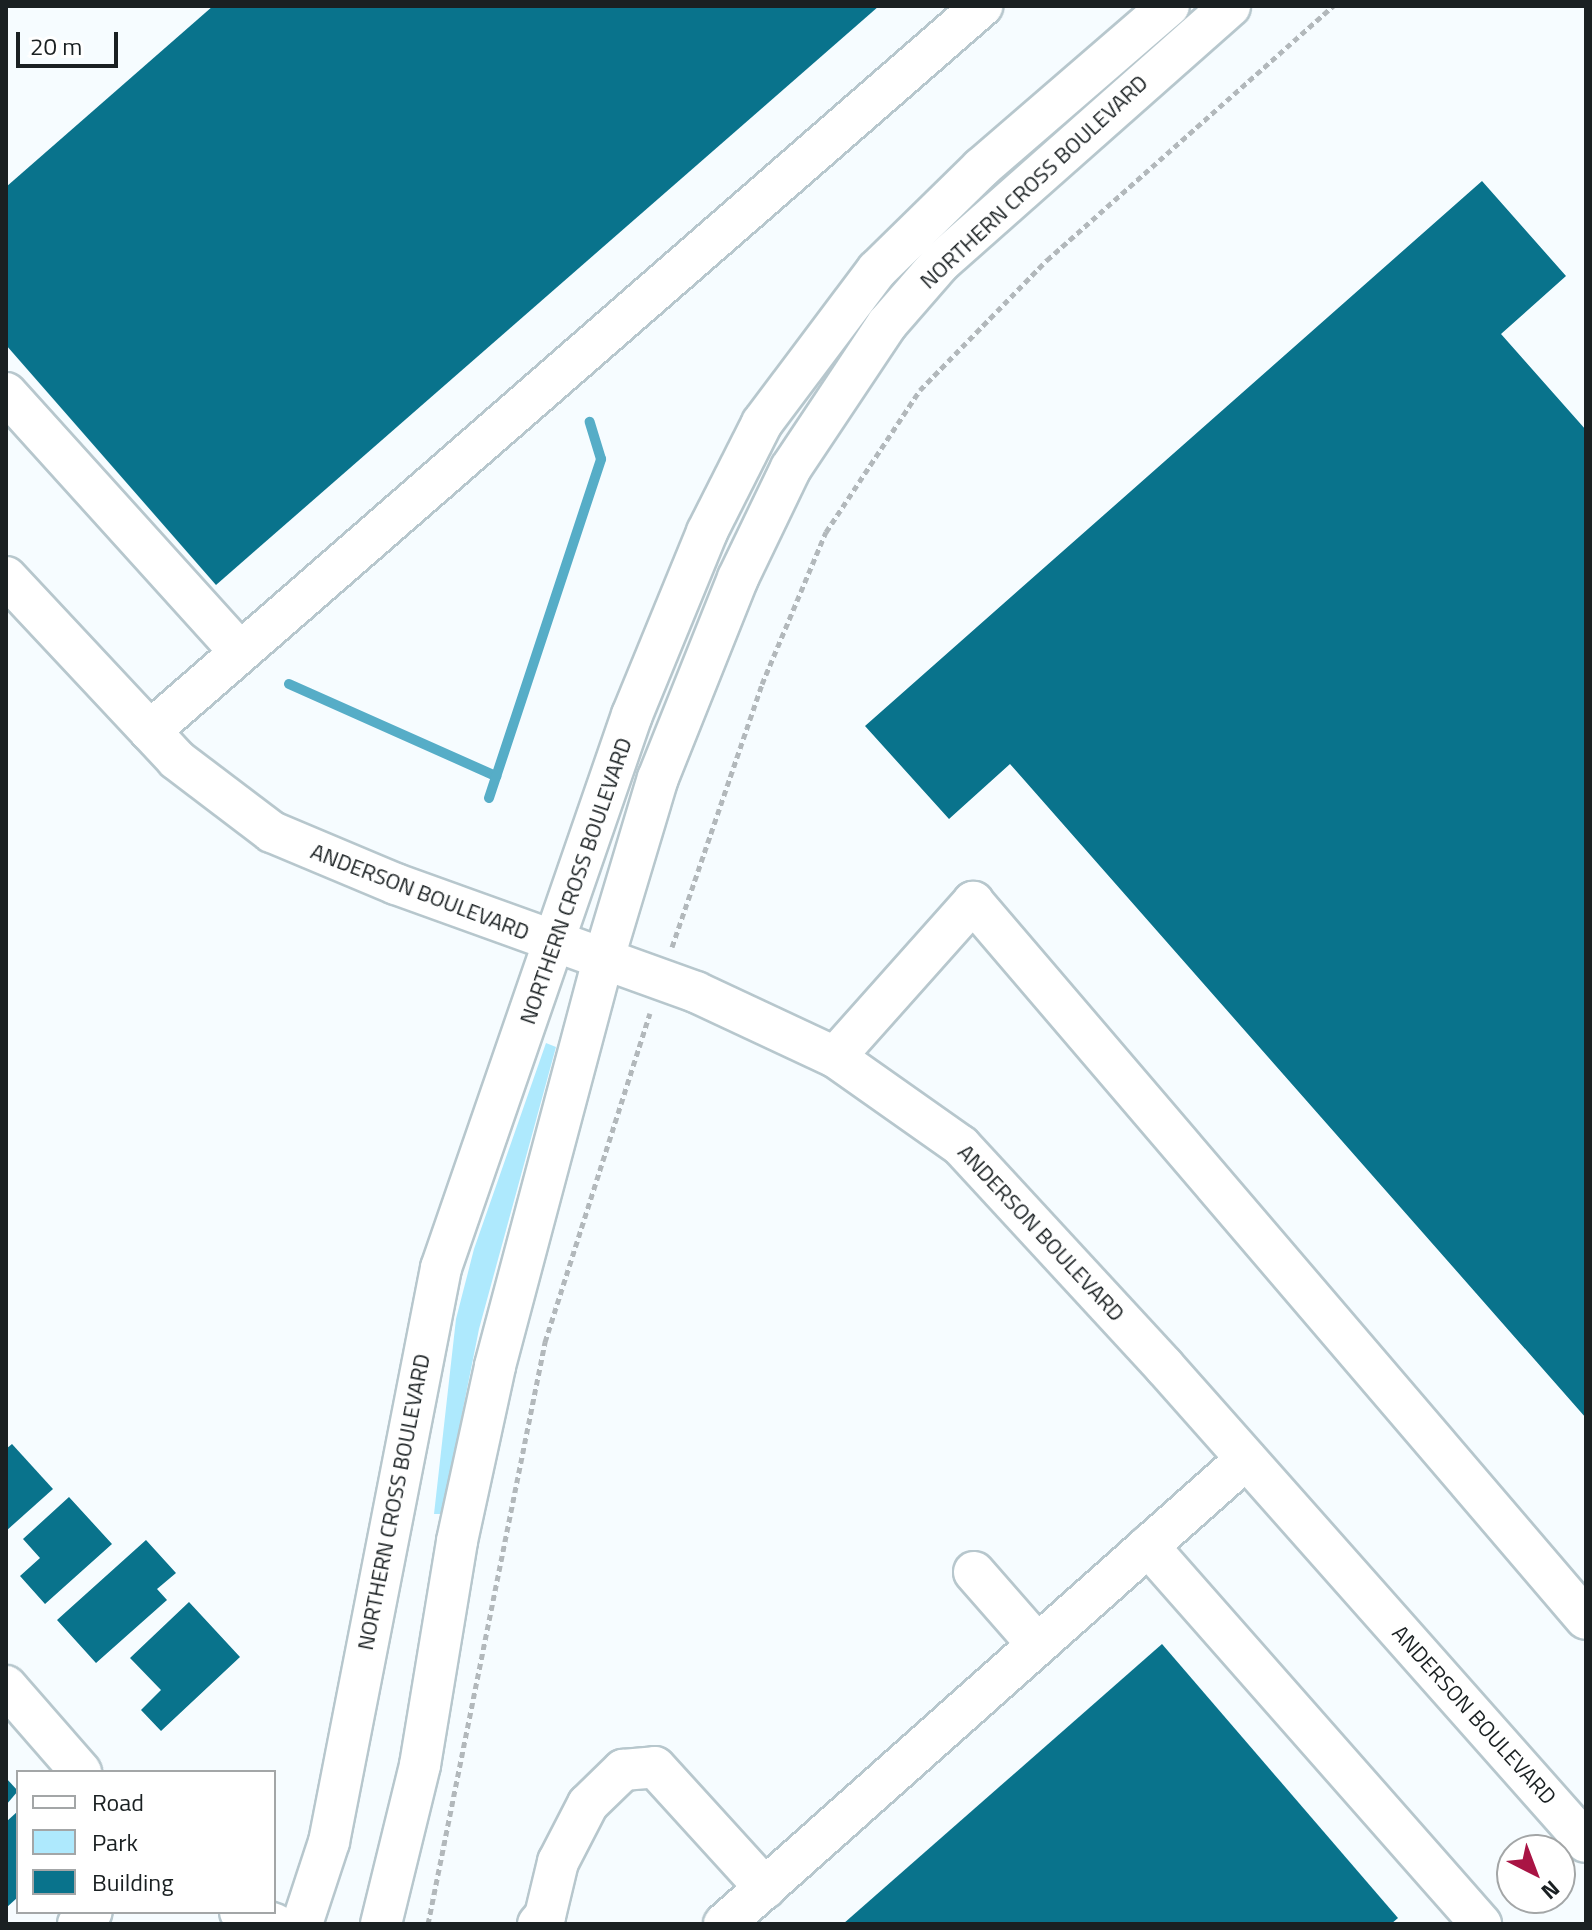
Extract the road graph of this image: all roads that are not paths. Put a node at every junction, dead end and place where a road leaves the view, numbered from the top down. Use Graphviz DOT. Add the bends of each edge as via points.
graph roads {
  1 [pos="982,6"];
  2 [pos="1169,6"];
  3 [pos="1230,6"];
  4 [pos="6,393"];
  5 [pos="6,577"];
  6 [pos="240,652"];
  7 [pos="150,731"];
  8 [pos="556,945"];
  9 [pos="603,961"];
  10 [pos="835,1057"];
  11 [pos="1246,1459"];
  12 [pos="1148,1546"];
  13 [pos="974,1572"];
  14 [pos="1586,1619"];
  15 [pos="1037,1644"];
  16 [pos="6,1686"];
  17 [pos="79,1770"];
  18 [pos="1586,1842"];
  19 [pos="765,1888"];
  20 [pos="246,1914"];
  21 [pos="275,1924"];
  22 [pos="302,1924"];
  23 [pos="381,1924"];
  24 [pos="538,1924"];
  25 [pos="724,1924"];
  26 [pos="1481,1924"];
  1 -- 6 [label="street"];
  2 -- 8 [label="street, NORTHERN CROSS BOULEVARD" via="981,168 877,270 762,423 707,532 632,715"];
  3 -- 9 [label="street, NORTHERN CROSS BOULEVARD" via="940,263 887,324 808,441 738,578 658,778"];
  4 -- 6 [label="street"];
  5 -- 7 [label="street, ANDERSON BOULEVARD"];
  6 -- 7 [label="street"];
  7 -- 8 [label="street, ANDERSON BOULEVARD" via="177,760 272,832"];
  8 -- 9 [label="street, ANDERSON BOULEVARD"];
  8 -- 22 [label="street, NORTHERN CROSS BOULEVARD" via="441,1268 329,1842"];
  9 -- 10 [label="street, ANDERSON BOULEVARD" via="696,992"];
  9 -- 23 [label="street, NORTHERN CROSS BOULEVARD" via="495,1366 457,1541 420,1765"];
  10 -- 11 [label="street, ANDERSON BOULEVARD" via="961,1146 998,1182"];
  10 -- 14 [label="street" via="973,902"];
  11 -- 12 [label="street"];
  11 -- 18 [label="street, ANDERSON BOULEVARD"];
  12 -- 15 [label="street"];
  12 -- 26 [label="street"];
  13 -- 15 [label="street"];
  15 -- 19 [label="street"];
  16 -- 17 [label="street"];
  19 -- 24 [label="street" via="655,1767 623,1770 588,1804 558,1862 545,1916"];
  19 -- 25 [label="street"];
  20 -- 21 [label="street"];
}
